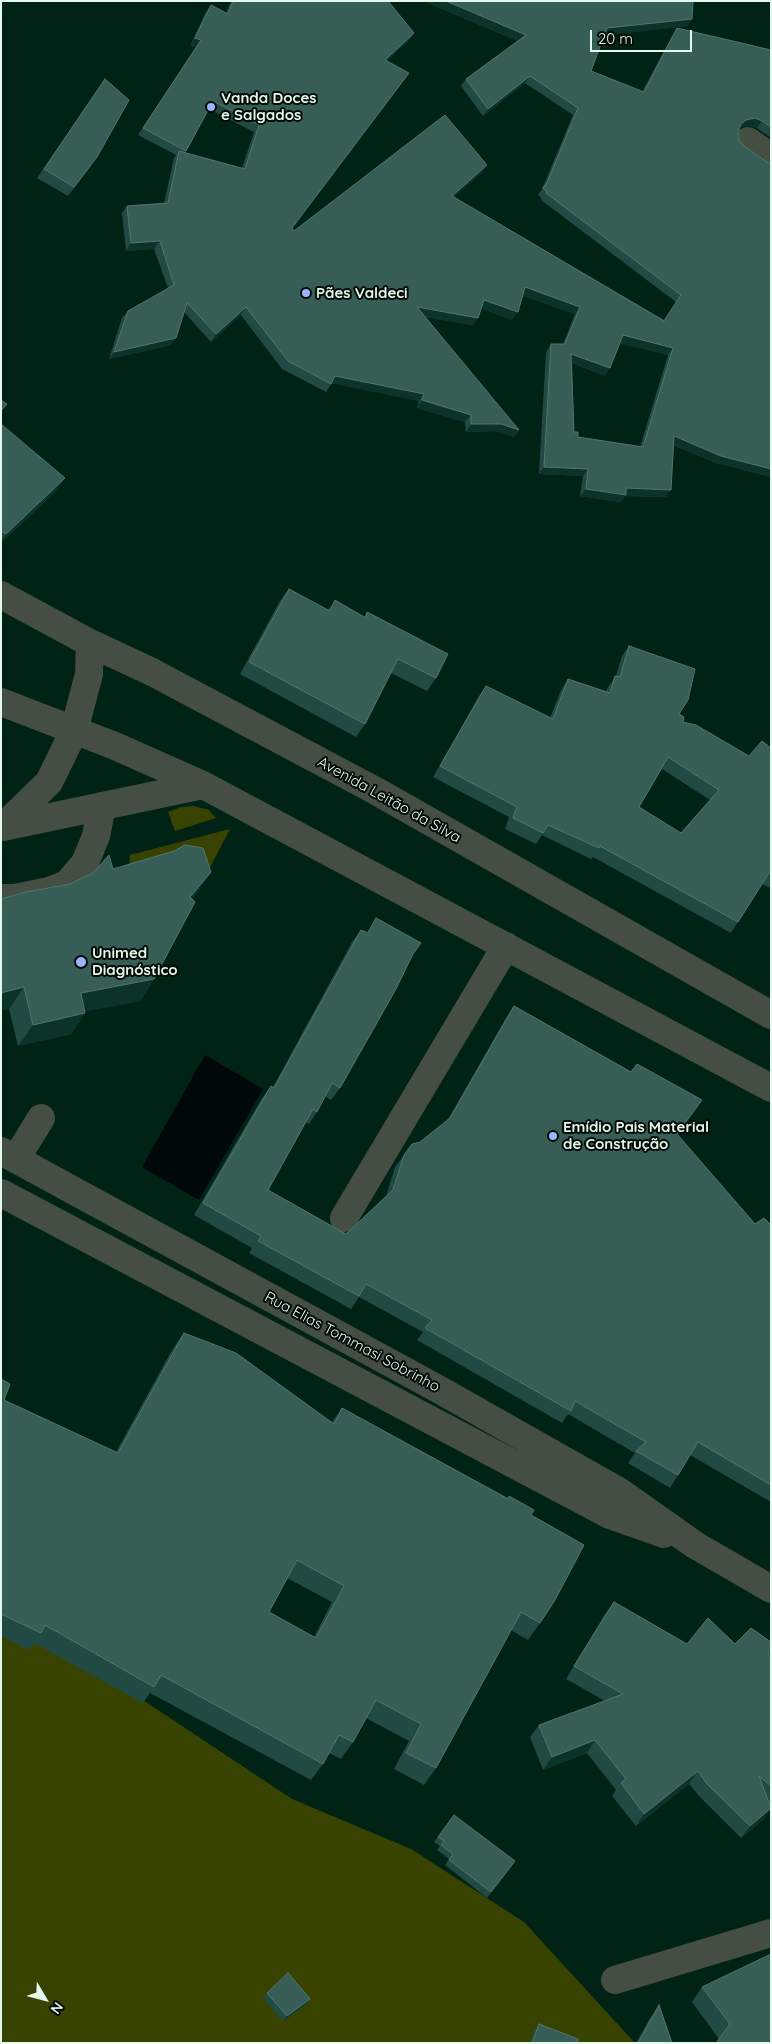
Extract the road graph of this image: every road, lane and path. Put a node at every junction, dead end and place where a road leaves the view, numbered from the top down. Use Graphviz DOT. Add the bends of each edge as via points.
graph roads {
  1 [pos="748,141"];
  2 [pos="771,157"];
  3 [pos="1,595"];
  4 [pos="90,643"];
  5 [pos="1,702"];
  6 [pos="74,731"];
  7 [pos="203,785"];
  8 [pos="102,806"];
  9 [pos="2,827"];
  10 [pos="1,898"];
  11 [pos="506,946"];
  12 [pos="771,1015"];
  13 [pos="771,1088"];
  14 [pos="41,1118"];
  15 [pos="8,1156"];
  16 [pos="1,1193"];
  17 [pos="344,1218"];
  18 [pos="695,1545"];
  19 [pos="771,1589"];
  20 [pos="771,1933"];
  21 [pos="615,1980"];
  1 -- 2 [label="street"];
  3 -- 4 [label="street, Avenida Leitão da Silva"];
  4 -- 6 [label="street" via="89,674"];
  4 -- 12 [label="street, Avenida Leitão da Silva" via="152,672 376,791"];
  5 -- 6 [label="street"];
  6 -- 7 [label="street"];
  6 -- 9 [label="street" via="49,782"];
  7 -- 8 [label="street"];
  7 -- 11 [label="street"];
  8 -- 9 [label="street"];
  8 -- 10 [label="street" via="96,836 85,863 67,884 49,891"];
  11 -- 13 [label="street"];
  11 -- 17 [label="street"];
  14 -- 15 [label="street"];
  15 -- 18 [label="street, Rua Elias Tommasi Sobrinho" via="603,1482"];
  16 -- 18 [label="street, Rua Elias Tommasi Sobrinho" via="610,1515"];
  18 -- 19 [label="street, Rua Elias Tommasi Sobrinho"];
  20 -- 21 [label="street"];
}
